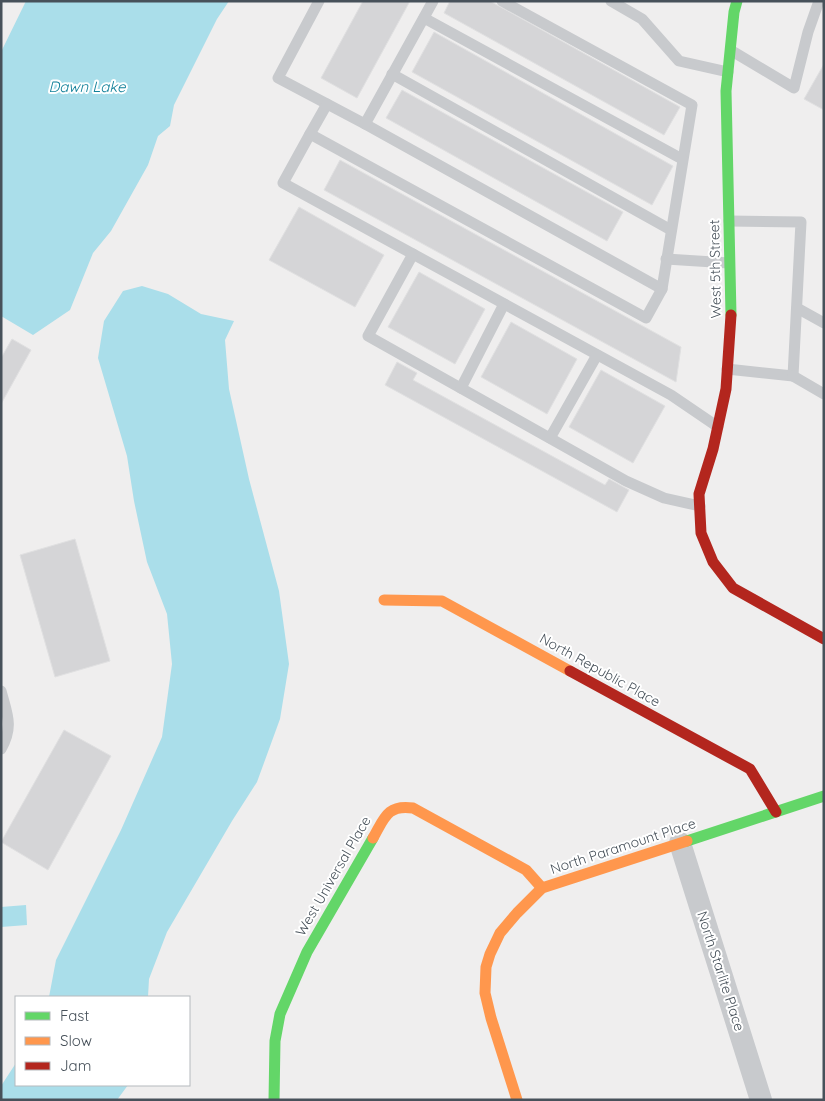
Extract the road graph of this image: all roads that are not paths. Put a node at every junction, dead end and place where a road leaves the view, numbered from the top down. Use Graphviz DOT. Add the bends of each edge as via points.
graph roads {
  1 [pos="319,1"];
  2 [pos="433,1"];
  3 [pos="502,1"];
  4 [pos="611,1"];
  5 [pos="737,1"];
  6 [pos="819,1"];
  7 [pos="424,18"];
  8 [pos="730,50"];
  9 [pos="728,72"];
  10 [pos="392,74"];
  11 [pos="327,104"];
  12 [pos="365,124"];
  13 [pos="310,134"];
  14 [pos="682,160"];
  15 [pos="729,221"];
  16 [pos="671,230"];
  17 [pos="413,254"];
  18 [pos="666,259"];
  19 [pos="730,263"];
  20 [pos="662,289"];
  21 [pos="504,304"];
  22 [pos="797,308"];
  23 [pos="824,323"];
  24 [pos="597,355"];
  25 [pos="727,369"];
  26 [pos="793,376"];
  27 [pos="461,388"];
  28 [pos="824,394"];
  29 [pos="718,427"];
  30 [pos="550,438"];
  31 [pos="700,506"];
  32 [pos="384,600"];
  33 [pos="824,639"];
  34 [pos="1,691"];
  35 [pos="1,749"];
  36 [pos="824,796"];
  37 [pos="776,812"];
  38 [pos="680,843"];
  39 [pos="542,888"];
  40 [pos="274,1100"];
  41 [pos="517,1100"];
  42 [pos="761,1100"];
  1 -- 11 [label="lane" via="278,78"];
  2 -- 7 [label="lane"];
  3 -- 14 [label="lane" via="692,105"];
  4 -- 9 [label="lane" via="642,20 679,61"];
  5 -- 8 [label="street, West 5th Street"];
  6 -- 8 [label="lane" via="794,88"];
  7 -- 10 [label="lane"];
  7 -- 14 [label="lane"];
  8 -- 9 [label="street, West 5th Street"];
  9 -- 15 [label="street, West 5th Street"];
  10 -- 12 [label="lane"];
  10 -- 16 [label="lane"];
  11 -- 12 [label="lane"];
  11 -- 13 [label="lane"];
  12 -- 20 [label="lane"];
  13 -- 17 [label="lane" via="283,183"];
  13 -- 20 [label="lane" via="646,318"];
  14 -- 16 [label="lane"];
  15 -- 19 [label="street, West 5th Street"];
  15 -- 22 [label="lane" via="801,222"];
  16 -- 18 [label="lane"];
  17 -- 21 [label="lane"];
  17 -- 27 [label="lane" via="368,336"];
  18 -- 19 [label="lane"];
  18 -- 20 [label="lane"];
  19 -- 25 [label="street, West 5th Street"];
  21 -- 24 [label="lane"];
  21 -- 27 [label="lane"];
  22 -- 23 [label="lane"];
  22 -- 26 [label="lane"];
  24 -- 29 [label="lane" via="671,395"];
  24 -- 30 [label="lane"];
  25 -- 26 [label="lane"];
  25 -- 29 [label="street, West 5th Street"];
  26 -- 28 [label="lane"];
  27 -- 30 [label="lane"];
  29 -- 31 [label="street, West 5th Street" via="699,494"];
  30 -- 31 [label="lane" via="626,481 664,498"];
  31 -- 33 [label="street, West 5th Street" via="701,533 713,562 733,588"];
  32 -- 37 [label="street, North Republic Place" via="442,601 750,769"];
  34 -- 35 [label="lane" via="10,723"];
  36 -- 37 [label="street, North Paramount Place"];
  37 -- 38 [label="street, North Paramount Place"];
  38 -- 39 [label="street, North Paramount Place"];
  38 -- 42 [label="street, North Starlite Place"];
  39 -- 40 [label="street, West Universal Place" via="526,870 413,808 401,806 387,813 307,952 286,997 275,1040"];
  39 -- 41 [label="street, North Paramount Place" via="496,940 484,984 486,1004"];
}
